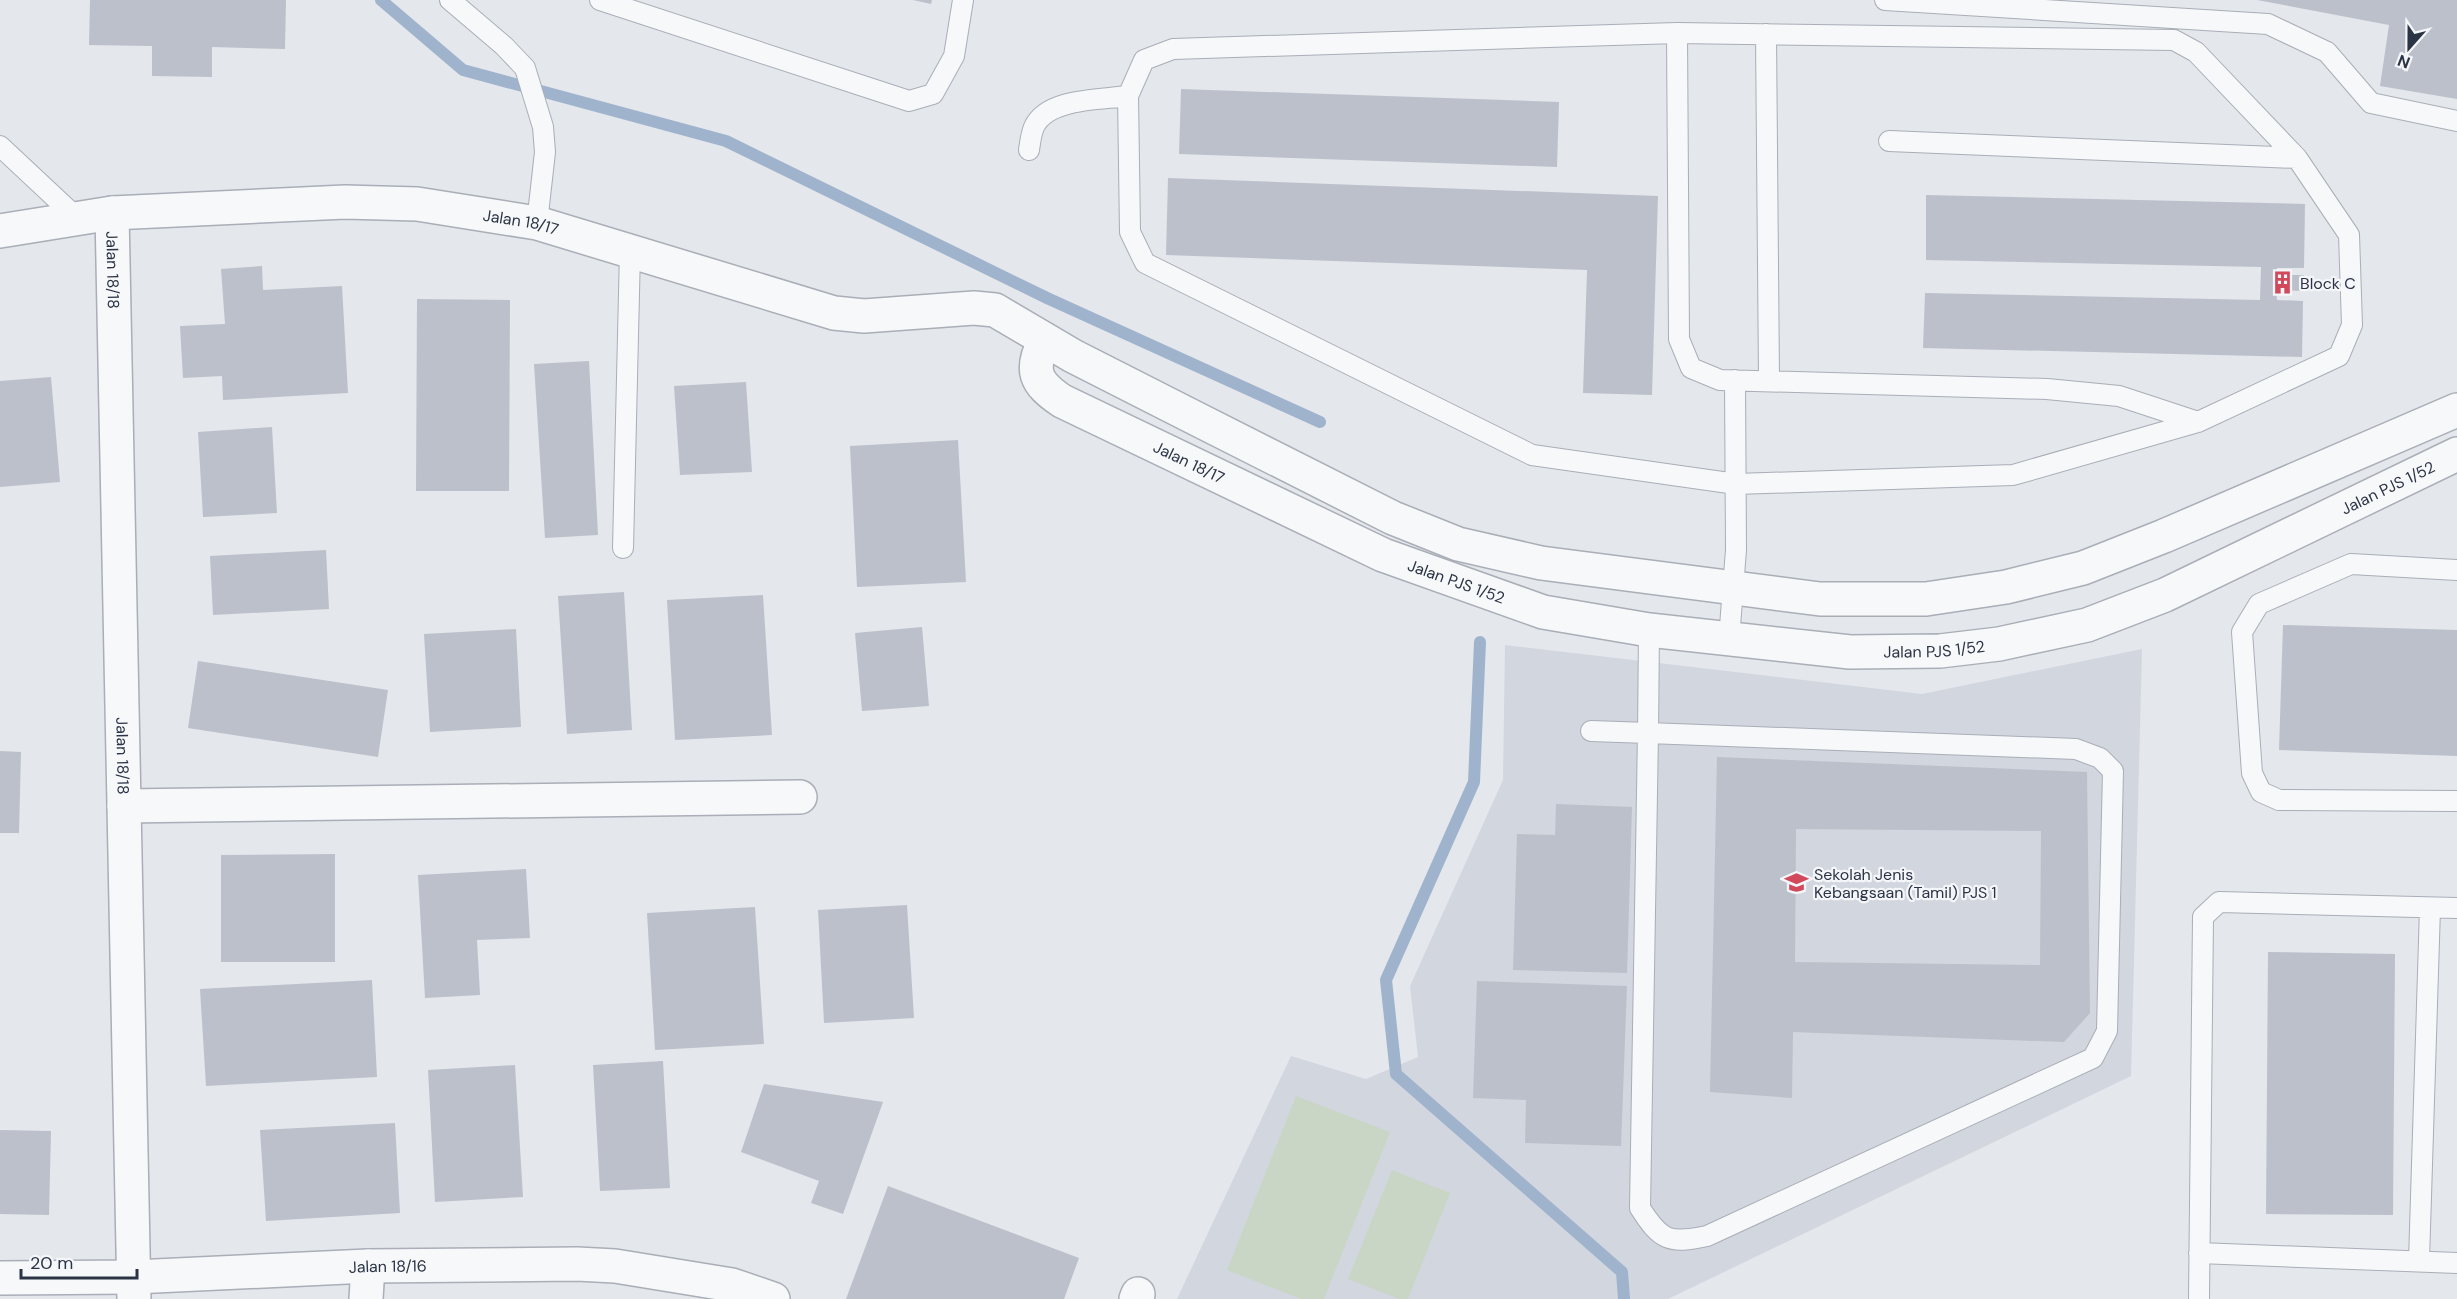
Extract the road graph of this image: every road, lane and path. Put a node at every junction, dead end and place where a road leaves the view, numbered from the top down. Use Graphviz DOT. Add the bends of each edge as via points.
graph roads {
  1 [pos="450,0"];
  2 [pos="600,0"];
  3 [pos="963,0"];
  4 [pos="1885,0"];
  5 [pos="1677,33"];
  6 [pos="1766,34"];
  7 [pos="1128,96"];
  8 [pos="2457,121"];
  9 [pos="1889,141"];
  10 [pos="0,146"];
  11 [pos="1029,150"];
  12 [pos="2297,158"];
  13 [pos="112,213"];
  14 [pos="78,219"];
  15 [pos="537,223"];
  16 [pos="0,231"];
  17 [pos="630,251"];
  18 [pos="1036,334"];
  19 [pos="1735,380"];
  20 [pos="1769,380"];
  21 [pos="2457,410"];
  22 [pos="2198,422"];
  23 [pos="2457,454"];
  24 [pos="1736,484"];
  25 [pos="1393,518"];
  26 [pos="623,548"];
  27 [pos="1383,555"];
  28 [pos="2457,570"];
  29 [pos="1733,589"];
  30 [pos="1649,630"];
  31 [pos="1729,639"];
  32 [pos="1591,730"];
  33 [pos="1648,733"];
  34 [pos="800,797"];
  35 [pos="2457,801"];
  36 [pos="124,806"];
  37 [pos="2430,908"];
  38 [pos="2457,908"];
  39 [pos="2199,1253"];
  40 [pos="2419,1261"];
  41 [pos="2457,1263"];
  42 [pos="368,1266"];
  43 [pos="0,1278"];
  44 [pos="134,1288"];
  45 [pos="366,1299"];
  46 [pos="773,1299"];
  47 [pos="2199,1299"];
  1 -- 15 [label="lane" via="525,68 543,127 545,152"];
  2 -- 3 [label="lane" via="909,101 933,94 954,57"];
  4 -- 8 [label="lane" via="2268,24 2328,52 2371,103"];
  5 -- 6 [label="lane"];
  5 -- 7 [label="lane" via="1173,49 1144,60"];
  5 -- 19 [label="lane" via="1679,339 1691,368 1720,380"];
  6 -- 12 [label="lane" via="2174,40 2196,52"];
  6 -- 20 [label="lane"];
  7 -- 11 [label="lane" via="1052,108 1034,127"];
  7 -- 24 [label="lane" via="1130,232 1145,262 1532,455"];
  9 -- 12 [label="lane"];
  10 -- 14 [label="lane"];
  12 -- 22 [label="lane" via="2349,235 2352,325 2339,356"];
  13 -- 14 [label="street, Jalan 18/17"];
  13 -- 15 [label="street, Jalan 18/17" via="391,203"];
  13 -- 36 [label="street, Jalan 18/18"];
  14 -- 16 [label="street, Jalan 18/17"];
  15 -- 17 [label="street, Jalan 18/17"];
  17 -- 18 [label="street, Jalan 18/17" via="834,313 864,316 996,310"];
  17 -- 26 [label="lane"];
  18 -- 25 [label="street"];
  18 -- 27 [label="street, Jalan 18/17" via="1038,381 1062,401"];
  19 -- 20 [label="lane"];
  19 -- 24 [label="lane"];
  20 -- 22 [label="lane" via="2046,389 2119,396"];
  21 -- 29 [label="street" via="2083,568 2006,587 1926,599 1820,599"];
  22 -- 24 [label="lane" via="2013,475"];
  23 -- 31 [label="street, Jalan PJS 1/52" via="2165,595 2087,625 2000,644 1940,651 1850,652"];
  24 -- 29 [label="lane"];
  25 -- 27 [label="street"];
  25 -- 29 [label="street" via="1458,544 1541,563"];
  27 -- 30 [label="street, Jalan PJS 1/52" via="1542,612"];
  28 -- 35 [label="lane" via="2350,564 2259,604 2242,632 2252,773 2261,792 2279,800"];
  29 -- 31 [label="lane"];
  30 -- 31 [label="street, Jalan PJS 1/52"];
  30 -- 33 [label="lane"];
  32 -- 33 [label="lane"];
  33 -- 33 [label="lane" via="2076,749 2100,758 2113,771 2107,1031 2093,1058 1707,1236 1681,1241 1655,1232 1640,1208"];
  34 -- 36 [label="street"];
  36 -- 44 [label="street, Jalan 18/18"];
  37 -- 38 [label="lane"];
  37 -- 39 [label="lane" via="2220,902 2203,917"];
  37 -- 40 [label="lane"];
  39 -- 40 [label="lane"];
  39 -- 47 [label="lane"];
  40 -- 41 [label="lane"];
  42 -- 44 [label="street, Jalan 18/16"];
  42 -- 45 [label="street"];
  42 -- 46 [label="street, Jalan 18/16" via="615,1266 732,1285"];
  43 -- 44 [label="street, Jalan 18/16"];
}
